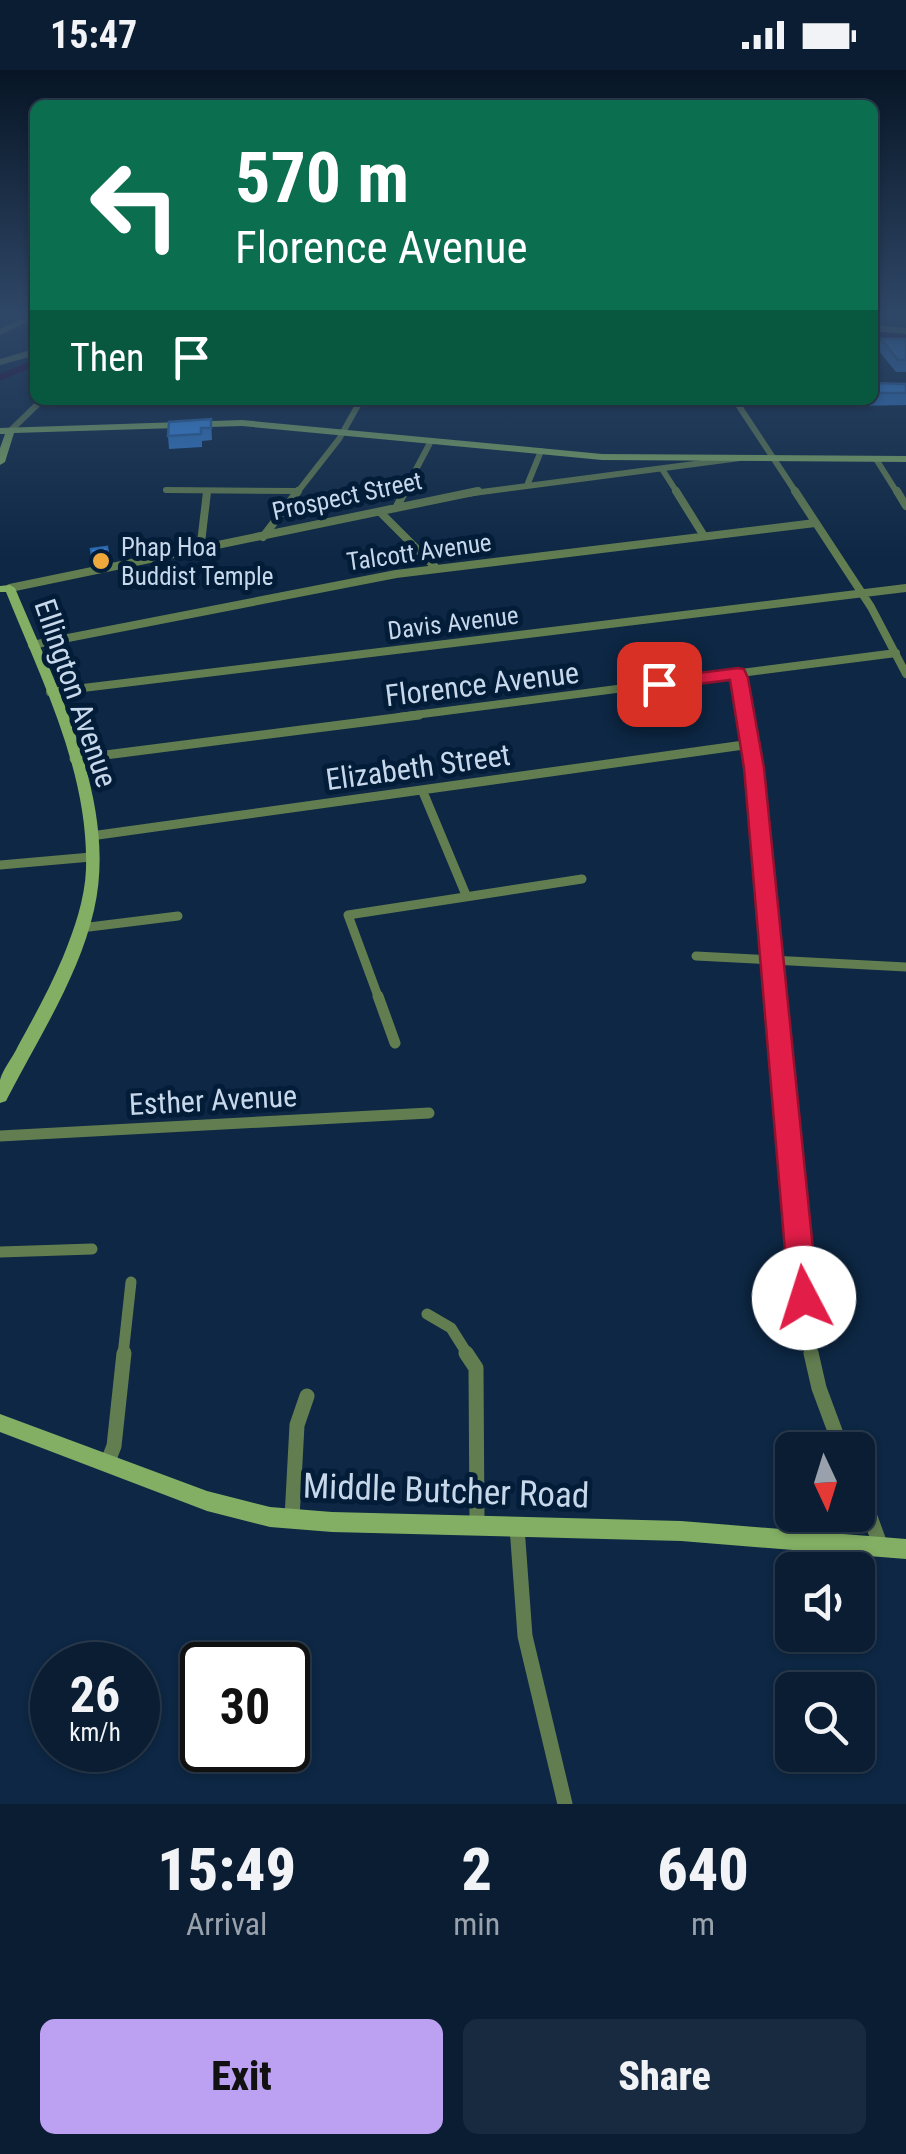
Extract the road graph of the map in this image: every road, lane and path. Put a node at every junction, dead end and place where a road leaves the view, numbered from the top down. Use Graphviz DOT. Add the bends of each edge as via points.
graph roads {
  1 [pos="36,405"];
  2 [pos="358,405"];
  3 [pos="738,405"];
  4 [pos="5,431"];
  5 [pos="341,432"];
  6 [pos="431,441"];
  7 [pos="2,446"];
  8 [pos="541,452"];
  9 [pos="772,458"];
  10 [pos="876,459"];
  11 [pos="906,459"];
  12 [pos="710,461"];
  13 [pos="0,462"];
  14 [pos="662,469"];
  15 [pos="528,483"];
  16 [pos="166,490"];
  17 [pos="295,491"];
  18 [pos="207,492"];
  19 [pos="906,506"];
  20 [pos="396,508"];
  21 [pos="380,512"];
  22 [pos="815,523"];
  23 [pos="704,536"];
  24 [pos="262,537"];
  25 [pos="200,551"];
  26 [pos="436,568"];
  27 [pos="906,588"];
  28 [pos="5,589"];
  29 [pos="862,593"];
  30 [pos="32,645"];
  31 [pos="896,653"];
  32 [pos="738,673"];
  33 [pos="906,674"];
  34 [pos="50,692"];
  35 [pos="751,744"];
  36 [pos="74,759"];
  37 [pos="423,792"];
  38 [pos="91,836"];
  39 [pos="91,857"];
  40 [pos="0,866"];
  41 [pos="582,879"];
  42 [pos="466,895"];
  43 [pos="178,916"];
  44 [pos="80,928"];
  45 [pos="696,956"];
  46 [pos="772,960"];
  47 [pos="906,967"];
  48 [pos="394,1044"];
  49 [pos="0,1097"];
  50 [pos="429,1113"];
  51 [pos="0,1136"];
  52 [pos="92,1249"];
  53 [pos="0,1252"];
  54 [pos="131,1282"];
  55 [pos="427,1314"];
  56 [pos="307,1396"];
  57 [pos="0,1423"];
  58 [pos="835,1432"];
  59 [pos="107,1464"];
  60 [pos="292,1519"];
  61 [pos="875,1523"];
  62 [pos="477,1525"];
  63 [pos="516,1526"];
  64 [pos="881,1547"];
  65 [pos="906,1549"];
  66 [pos="565,1804"];
  1 -- 4 [label="street"];
  2 -- 5 [label="street"];
  3 -- 9 [label="street"];
  4 -- 5 [label="street" via="242,423"];
  4 -- 7 [label="street"];
  5 -- 6 [label="street"];
  5 -- 17 [label="street"];
  6 -- 8 [label="street"];
  6 -- 20 [label="street"];
  7 -- 13 [label="street"];
  8 -- 12 [label="street"];
  8 -- 15 [label="street"];
  9 -- 10 [label="street"];
  9 -- 12 [label="street"];
  9 -- 22 [label="street"];
  10 -- 11 [label="street"];
  10 -- 19 [label="street"];
  12 -- 14 [label="street, Prospect Street"];
  14 -- 15 [label="street, Prospect Street"];
  14 -- 23 [label="street"];
  15 -- 20 [label="street, Prospect Street"];
  16 -- 18 [label="street"];
  17 -- 18 [label="street"];
  17 -- 24 [label="street"];
  18 -- 25 [label="street"];
  20 -- 21 [label="street, Prospect Street"];
  21 -- 24 [label="street, Prospect Street"];
  21 -- 26 [label="street"];
  22 -- 23 [label="street, Talcott Avenue"];
  22 -- 29 [label="street"];
  23 -- 26 [label="street, Talcott Avenue"];
  24 -- 25 [label="street, Prospect Street"];
  25 -- 28 [label="street, Prospect Street"];
  26 -- 30 [label="street, Talcott Avenue"];
  27 -- 29 [label="street, Davis Avenue"];
  28 -- 30 [label="street, Ellington Avenue"];
  29 -- 31 [label="street"];
  29 -- 34 [label="street, Davis Avenue"];
  30 -- 34 [label="street, Ellington Avenue"];
  31 -- 32 [label="street, Florence Avenue"];
  31 -- 33 [label="street"];
  32 -- 35 [label="street"];
  32 -- 36 [label="street, Florence Avenue"];
  34 -- 36 [label="street, Ellington Avenue"];
  35 -- 37 [label="street, Elizabeth Street"];
  35 -- 46 [label="street"];
  36 -- 38 [label="street, Ellington Avenue"];
  37 -- 38 [label="street, Elizabeth Street"];
  37 -- 42 [label="street"];
  38 -- 39 [label="street, Ellington Avenue"];
  39 -- 40 [label="street"];
  39 -- 44 [label="street, Ellington Avenue" via="90,897"];
  41 -- 42 [label="street"];
  42 -- 48 [label="street" via="348,915"];
  43 -- 44 [label="street"];
  44 -- 49 [label="street, Ellington Avenue"];
  45 -- 46 [label="street"];
  46 -- 47 [label="street"];
  46 -- 58 [label="street" via="806,1328"];
  50 -- 51 [label="street, Esther Avenue"];
  52 -- 53 [label="street"];
  54 -- 59 [label="street"];
  55 -- 62 [label="street" via="451,1328 476,1368"];
  56 -- 60 [label="street" via="297,1426"];
  57 -- 59 [label="street, Middle Butcher Road"];
  59 -- 60 [label="street, Middle Butcher Road" via="222,1506"];
  60 -- 62 [label="street, Middle Butcher Road"];
  61 -- 64 [label="street"];
  62 -- 63 [label="street, Middle Butcher Road"];
  63 -- 64 [label="street, Middle Butcher Road"];
  63 -- 66 [label="street" via="525,1636"];
  64 -- 65 [label="street, Middle Butcher Road"];
}
